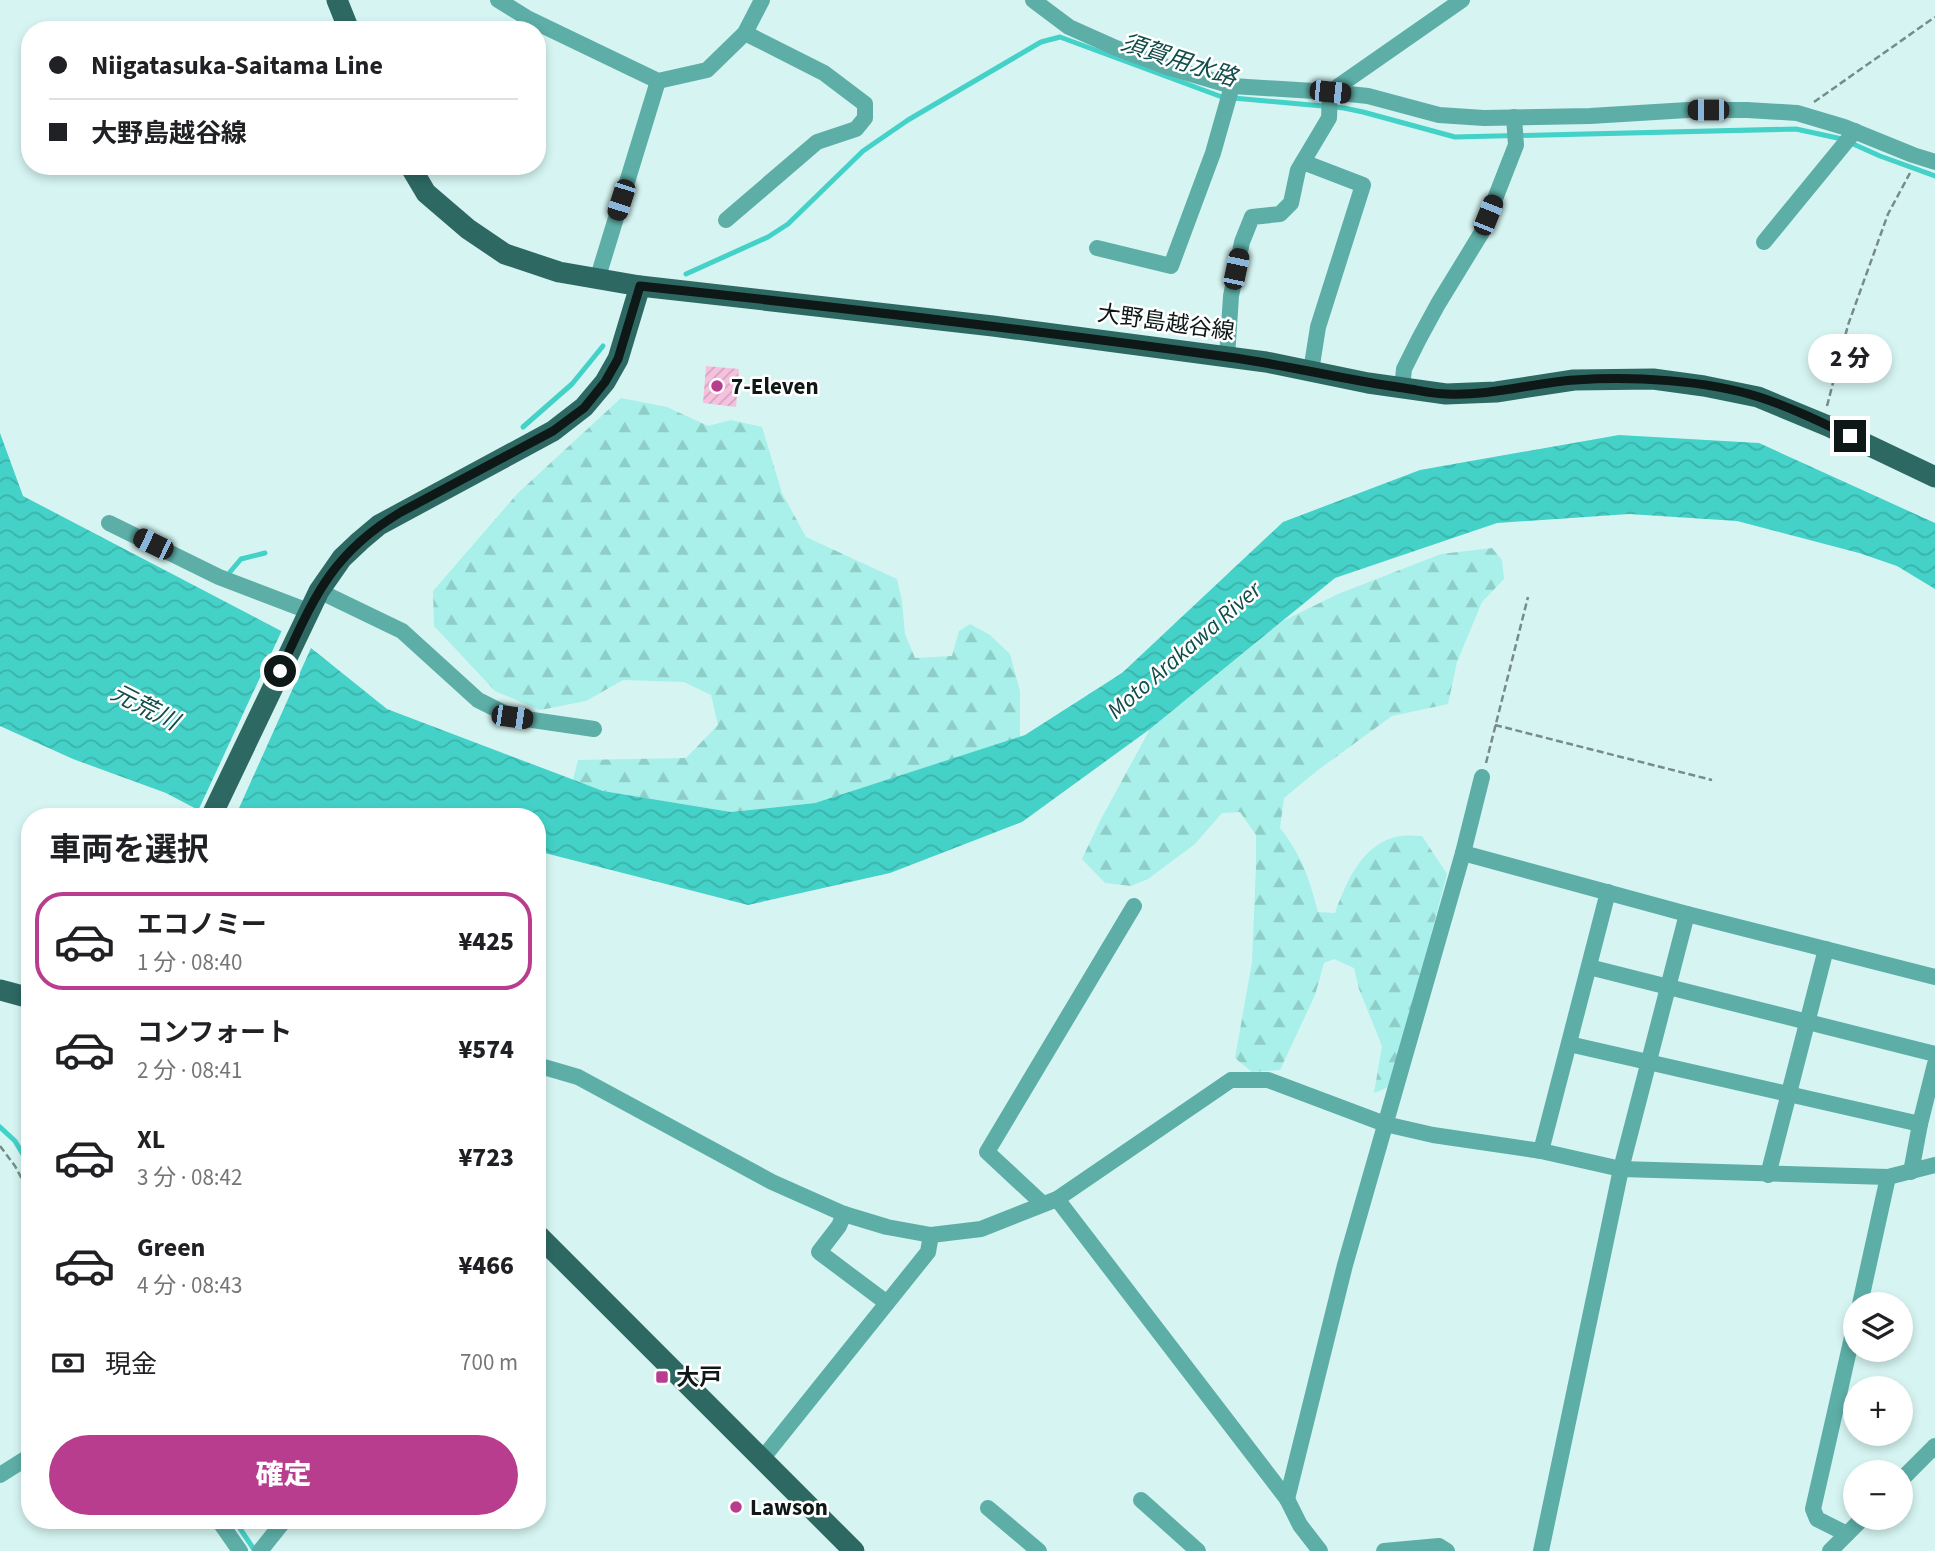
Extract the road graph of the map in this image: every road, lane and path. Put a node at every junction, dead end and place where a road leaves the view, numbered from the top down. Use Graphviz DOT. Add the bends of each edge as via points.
graph roads {
  1 [pos="337,0"];
  2 [pos="498,0"];
  3 [pos="762,0"];
  4 [pos="1032,0"];
  5 [pos="1462,0"];
  6 [pos="1935,18"];
  7 [pos="345,21"];
  8 [pos="533,21"];
  9 [pos="546,27"];
  10 [pos="745,33"];
  11 [pos="658,81"];
  12 [pos="1229,95"];
  13 [pos="1330,104"];
  14 [pos="1797,113"];
  15 [pos="1514,117"];
  16 [pos="1849,139"];
  17 [pos="1303,162"];
  18 [pos="1935,162"];
  19 [pos="1909,173"];
  20 [pos="415,175"];
  21 [pos="726,220"];
  22 [pos="1764,242"];
  23 [pos="1097,248"];
  24 [pos="597,280"];
  25 [pos="640,286"];
  26 [pos="1227,357"];
  27 [pos="1311,371"];
  28 [pos="1402,388"];
  29 [pos="1823,423"];
  30 [pos="1935,477"];
  31 [pos="109,523"];
  32 [pos="318,591"];
  33 [pos="1528,597"];
  34 [pos="305,617"];
  35 [pos="1495,725"];
  36 [pos="594,729"];
  37 [pos="1482,777"];
  38 [pos="1712,780"];
  39 [pos="215,808"];
  40 [pos="1464,853"];
  41 [pos="1608,892"];
  42 [pos="1134,906"];
  43 [pos="1687,914"];
  44 [pos="1826,949"];
  45 [pos="1589,967"];
  46 [pos="1935,977"];
  47 [pos="1668,986"];
  48 [pos="0,990"];
  49 [pos="21,996"];
  50 [pos="1807,1021"];
  51 [pos="1569,1044"];
  52 [pos="1935,1054"];
  53 [pos="1649,1062"];
  54 [pos="1935,1064"];
  55 [pos="546,1068"];
  56 [pos="1788,1094"];
  57 [pos="1385,1124"];
  58 [pos="1920,1124"];
  59 [pos="0,1146"];
  60 [pos="1541,1152"];
  61 [pos="1935,1165"];
  62 [pos="1621,1170"];
  63 [pos="1911,1172"];
  64 [pos="1768,1175"];
  65 [pos="21,1177"];
  66 [pos="1888,1177"];
  67 [pos="1050,1202"];
  68 [pos="844,1214"];
  69 [pos="931,1235"];
  70 [pos="546,1243"];
  71 [pos="1863,1292"];
  72 [pos="887,1303"];
  73 [pos="1846,1362"];
  74 [pos="1935,1446"];
  75 [pos="762,1459"];
  76 [pos="21,1462"];
  77 [pos="1913,1468"];
  78 [pos="0,1475"];
  79 [pos="1287,1499"];
  80 [pos="1141,1500"];
  81 [pos="988,1508"];
  82 [pos="225,1529"];
  83 [pos="278,1529"];
  84 [pos="1851,1530"];
  85 [pos="1847,1534"];
  86 [pos="240,1551"];
  87 [pos="260,1551"];
  88 [pos="855,1551"];
  89 [pos="1039,1551"];
  90 [pos="1198,1551"];
  91 [pos="1320,1551"];
  92 [pos="1384,1551"];
  93 [pos="1447,1551"];
  94 [pos="1541,1551"];
  95 [pos="1830,1551"];
  1 -- 7 [label="main road"];
  2 -- 8 [label="street"];
  3 -- 10 [label="street"];
  4 -- 12 [label="street" via="1069,27"];
  5 -- 13 [label="street"];
  6 -- 14 [label="path"];
  9 -- 11 [label="street"];
  10 -- 11 [label="street" via="707,70"];
  10 -- 21 [label="street" via="824,73 866,104 856,129 817,142"];
  11 -- 24 [label="street"];
  12 -- 13 [label="street"];
  12 -- 23 [label="street" via="1171,266"];
  13 -- 15 [label="street" via="1368,96 1439,115"];
  13 -- 17 [label="street"];
  14 -- 15 [label="street" via="1688,110"];
  14 -- 16 [label="street"];
  15 -- 28 [label="street" via="1516,145 1482,232 1419,339 1404,369"];
  16 -- 18 [label="street"];
  16 -- 22 [label="street"];
  17 -- 26 [label="street" via="1291,203 1280,214 1252,217 1242,242 1230,296"];
  17 -- 27 [label="street" via="1363,185 1318,327"];
  19 -- 29 [label="path" via="1888,214 1848,325"];
  20 -- 24 [label="main road, 大野島越谷線" via="426,193 505,254"];
  24 -- 25 [label="main road, 大野島越谷線"];
  25 -- 26 [label="main road, 大野島越谷線"];
  25 -- 32 [label="main road" via="618,359 584,408 553,431 379,525 342,558"];
  26 -- 27 [label="main road, 大野島越谷線"];
  27 -- 28 [label="main road, 大野島越谷線"];
  28 -- 29 [label="main road, 大野島越谷線" via="1446,394 1574,380 1653,379 1758,397"];
  29 -- 30 [label="main road, 大野島越谷線"];
  31 -- 34 [label="street"];
  32 -- 34 [label="main road"];
  32 -- 36 [label="street" via="402,631 478,700 512,717"];
  33 -- 35 [label="path"];
  34 -- 39 [label="main road"];
  35 -- 37 [label="path"];
  35 -- 38 [label="path"];
  37 -- 40 [label="street"];
  40 -- 41 [label="street"];
  40 -- 57 [label="street"];
  41 -- 43 [label="street"];
  41 -- 45 [label="street"];
  42 -- 67 [label="street" via="987,1152"];
  43 -- 44 [label="street"];
  43 -- 47 [label="street"];
  44 -- 46 [label="street"];
  44 -- 50 [label="street"];
  45 -- 47 [label="street"];
  45 -- 51 [label="street"];
  47 -- 50 [label="street"];
  47 -- 53 [label="street"];
  48 -- 49 [label="main road"];
  50 -- 52 [label="street"];
  50 -- 56 [label="street"];
  51 -- 53 [label="street"];
  51 -- 60 [label="street"];
  53 -- 56 [label="street"];
  53 -- 62 [label="street"];
  54 -- 58 [label="street"];
  55 -- 68 [label="street" via="578,1077 772,1182"];
  56 -- 58 [label="street"];
  56 -- 64 [label="street"];
  57 -- 60 [label="street"];
  57 -- 67 [label="street" via="1269,1080 1230,1080"];
  57 -- 79 [label="street"];
  58 -- 63 [label="street"];
  59 -- 65 [label="path"];
  60 -- 62 [label="street"];
  61 -- 63 [label="street"];
  62 -- 64 [label="street"];
  62 -- 94 [label="street"];
  63 -- 66 [label="street"];
  64 -- 66 [label="street"];
  66 -- 71 [label="street"];
  67 -- 69 [label="street" via="981,1228"];
  67 -- 79 [label="street"];
  68 -- 69 [label="street"];
  68 -- 72 [label="street" via="819,1252"];
  69 -- 72 [label="street" via="928,1252"];
  70 -- 75 [label="main road"];
  72 -- 75 [label="street"];
  73 -- 85 [label="street" via="1813,1509 1817,1520"];
  74 -- 77 [label="street"];
  75 -- 88 [label="main road"];
  76 -- 78 [label="street"];
  79 -- 91 [label="street"];
  80 -- 90 [label="street"];
  81 -- 89 [label="street"];
  82 -- 86 [label="street"];
  83 -- 87 [label="street"];
  84 -- 85 [label="street"];
  85 -- 95 [label="street"];
  92 -- 93 [label="street" via="1439,1546"];
}
